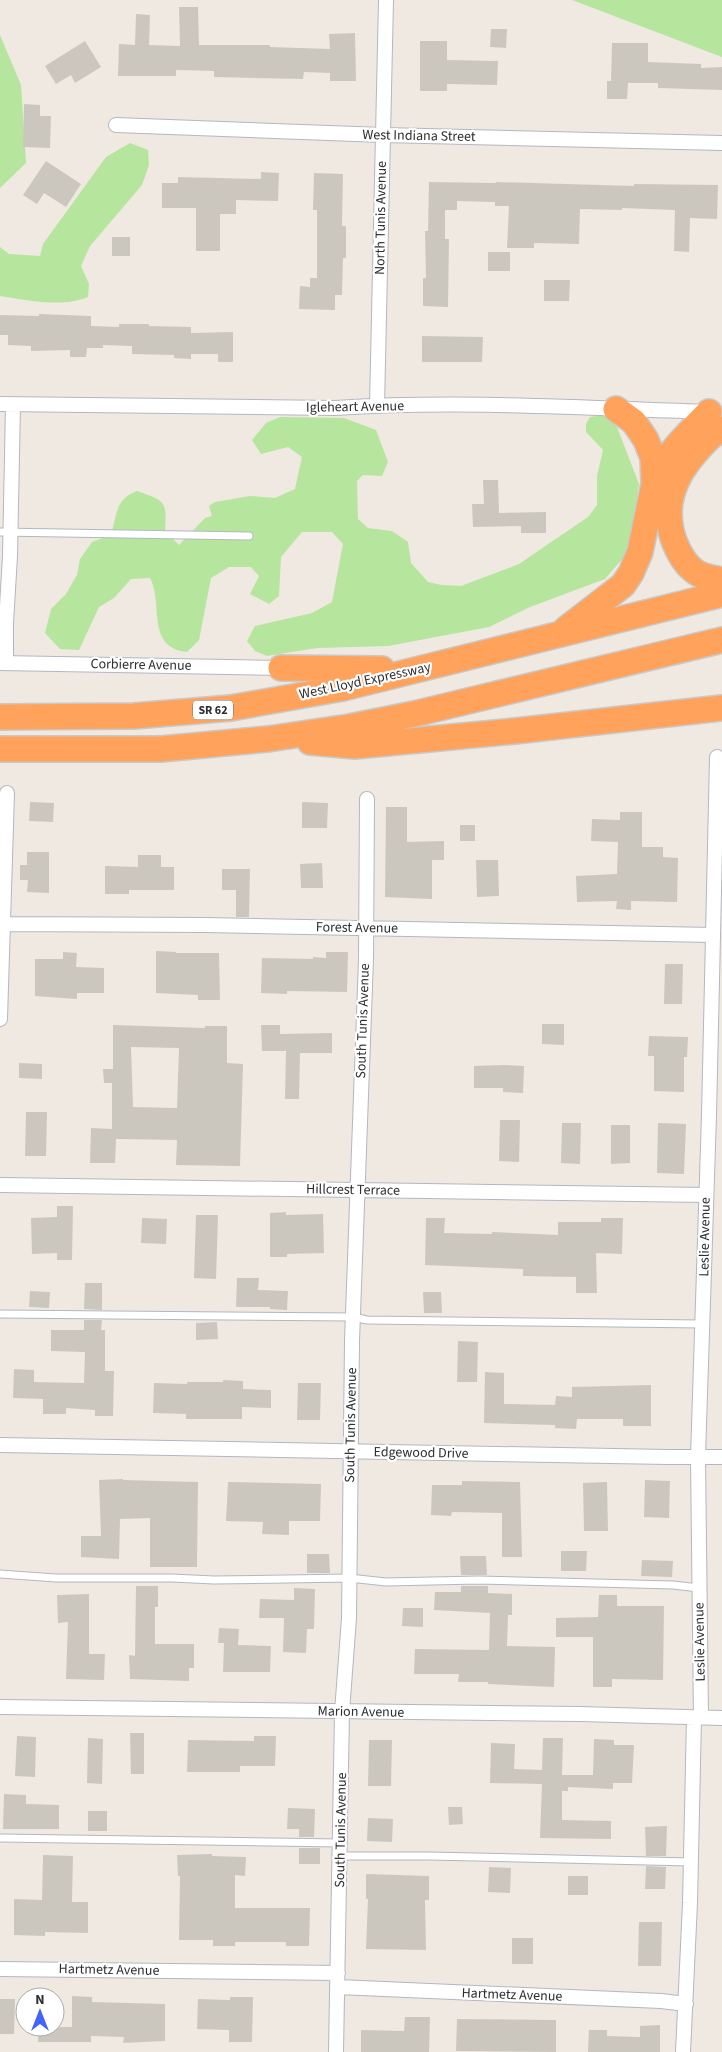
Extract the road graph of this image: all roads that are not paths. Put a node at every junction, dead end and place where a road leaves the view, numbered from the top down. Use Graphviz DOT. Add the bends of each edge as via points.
graph roads {
  1 [pos="386,0"];
  2 [pos="116,125"];
  3 [pos="383,136"];
  4 [pos="722,143"];
  5 [pos="6,405"];
  6 [pos="377,406"];
  7 [pos="616,409"];
  8 [pos="716,421"];
  9 [pos="654,484"];
  10 [pos="5,532"];
  11 [pos="249,536"];
  12 [pos="722,580"];
  13 [pos="722,594"];
  14 [pos="560,634"];
  15 [pos="722,640"];
  16 [pos="3,663"];
  17 [pos="281,668"];
  18 [pos="422,669"];
  19 [pos="722,708"];
  20 [pos="0,717"];
  21 [pos="268,739"];
  22 [pos="0,749"];
  23 [pos="717,758"];
  24 [pos="7,793"];
  25 [pos="367,799"];
  26 [pos="1,924"];
  27 [pos="365,928"];
  28 [pos="713,935"];
  29 [pos="0,1020"];
  30 [pos="716,1115"];
  31 [pos="0,1185"];
  32 [pos="357,1190"];
  33 [pos="706,1195"];
  34 [pos="0,1314"];
  35 [pos="353,1317"];
  36 [pos="703,1324"];
  37 [pos="0,1445"];
  38 [pos="350,1452"];
  39 [pos="698,1457"];
  40 [pos="722,1457"];
  41 [pos="0,1574"];
  42 [pos="349,1578"];
  43 [pos="699,1588"];
  44 [pos="0,1707"];
  45 [pos="342,1712"];
  46 [pos="697,1717"];
  47 [pos="722,1718"];
  48 [pos="0,1838"];
  49 [pos="340,1849"];
  50 [pos="691,1862"];
  51 [pos="0,1969"];
  52 [pos="338,1973"];
  53 [pos="338,1988"];
  54 [pos="686,2004"];
  55 [pos="336,2052"];
  56 [pos="683,2052"];
  1 -- 3 [label="street, North Tunis Avenue"];
  2 -- 3 [label="street, West Indiana Street"];
  3 -- 4 [label="street, West Indiana Street"];
  3 -- 6 [label="street, North Tunis Avenue"];
  5 -- 6 [label="street, Igleheart Avenue"];
  5 -- 10 [label="street"];
  6 -- 7 [label="street, Igleheart Avenue"];
  7 -- 8 [label="street, Igleheart Avenue"];
  7 -- 9 [label="highway" via="634,422 646,440 653,458"];
  8 -- 9 [label="highway" via="674,448"];
  8 -- 12 [label="highway" via="713,433 678,475 672,490 668,520 676,548 683,559 704,576"];
  9 -- 14 [label="highway" via="640,552 631,573 622,585"];
  10 -- 11 [label="lane"];
  10 -- 16 [label="street"];
  13 -- 14 [label="highway, West Lloyd Expressway / SR 62"];
  14 -- 18 [label="highway, West Lloyd Expressway / SR 62"];
  15 -- 21 [label="highway" via="414,714"];
  16 -- 17 [label="street, Corbierre Avenue"];
  17 -- 18 [label="highway"];
  18 -- 20 [label="highway, West Lloyd Expressway / SR 62" via="343,688 211,710 134,716"];
  19 -- 21 [label="highway" via="355,746"];
  21 -- 22 [label="highway" via="161,748"];
  23 -- 28 [label="street, Leslie Avenue"];
  24 -- 26 [label="street"];
  25 -- 27 [label="street, South Tunis Avenue"];
  26 -- 27 [label="street, Forest Avenue"];
  26 -- 29 [label="street"];
  27 -- 28 [label="street, Forest Avenue"];
  27 -- 32 [label="street, South Tunis Avenue"];
  28 -- 30 [label="street, Leslie Avenue"];
  30 -- 33 [label="street, Leslie Avenue"];
  31 -- 32 [label="street, Hillcrest Terrace"];
  32 -- 33 [label="street, Hillcrest Terrace"];
  32 -- 35 [label="street, South Tunis Avenue"];
  33 -- 36 [label="street, Leslie Avenue"];
  34 -- 35 [label="lane"];
  35 -- 36 [label="lane" via="367,1320"];
  35 -- 38 [label="street, South Tunis Avenue"];
  36 -- 39 [label="street, Leslie Avenue"];
  37 -- 38 [label="street, Edgewood Drive"];
  38 -- 39 [label="street, Edgewood Drive"];
  38 -- 42 [label="street, South Tunis Avenue"];
  39 -- 40 [label="street, Edgewood Drive"];
  39 -- 43 [label="street, Leslie Avenue"];
  41 -- 42 [label="lane" via="214,1580"];
  42 -- 43 [label="lane" via="386,1582 478,1580"];
  42 -- 45 [label="street, South Tunis Avenue"];
  43 -- 46 [label="street, Leslie Avenue"];
  44 -- 45 [label="street, Marion Avenue"];
  45 -- 46 [label="street, Marion Avenue"];
  45 -- 49 [label="street, South Tunis Avenue"];
  46 -- 47 [label="street, Marion Avenue"];
  46 -- 50 [label="street, Leslie Avenue"];
  48 -- 49 [label="lane"];
  49 -- 50 [label="lane" via="430,1856"];
  49 -- 52 [label="street, South Tunis Avenue"];
  50 -- 54 [label="street, Leslie Avenue"];
  51 -- 52 [label="street, Hartmetz Avenue"];
  52 -- 53 [label="street, South Tunis Avenue"];
  53 -- 54 [label="street, Hartmetz Avenue" via="661,2000"];
  53 -- 55 [label="street, South Tunis Avenue"];
  54 -- 56 [label="street, Leslie Avenue"];
}
